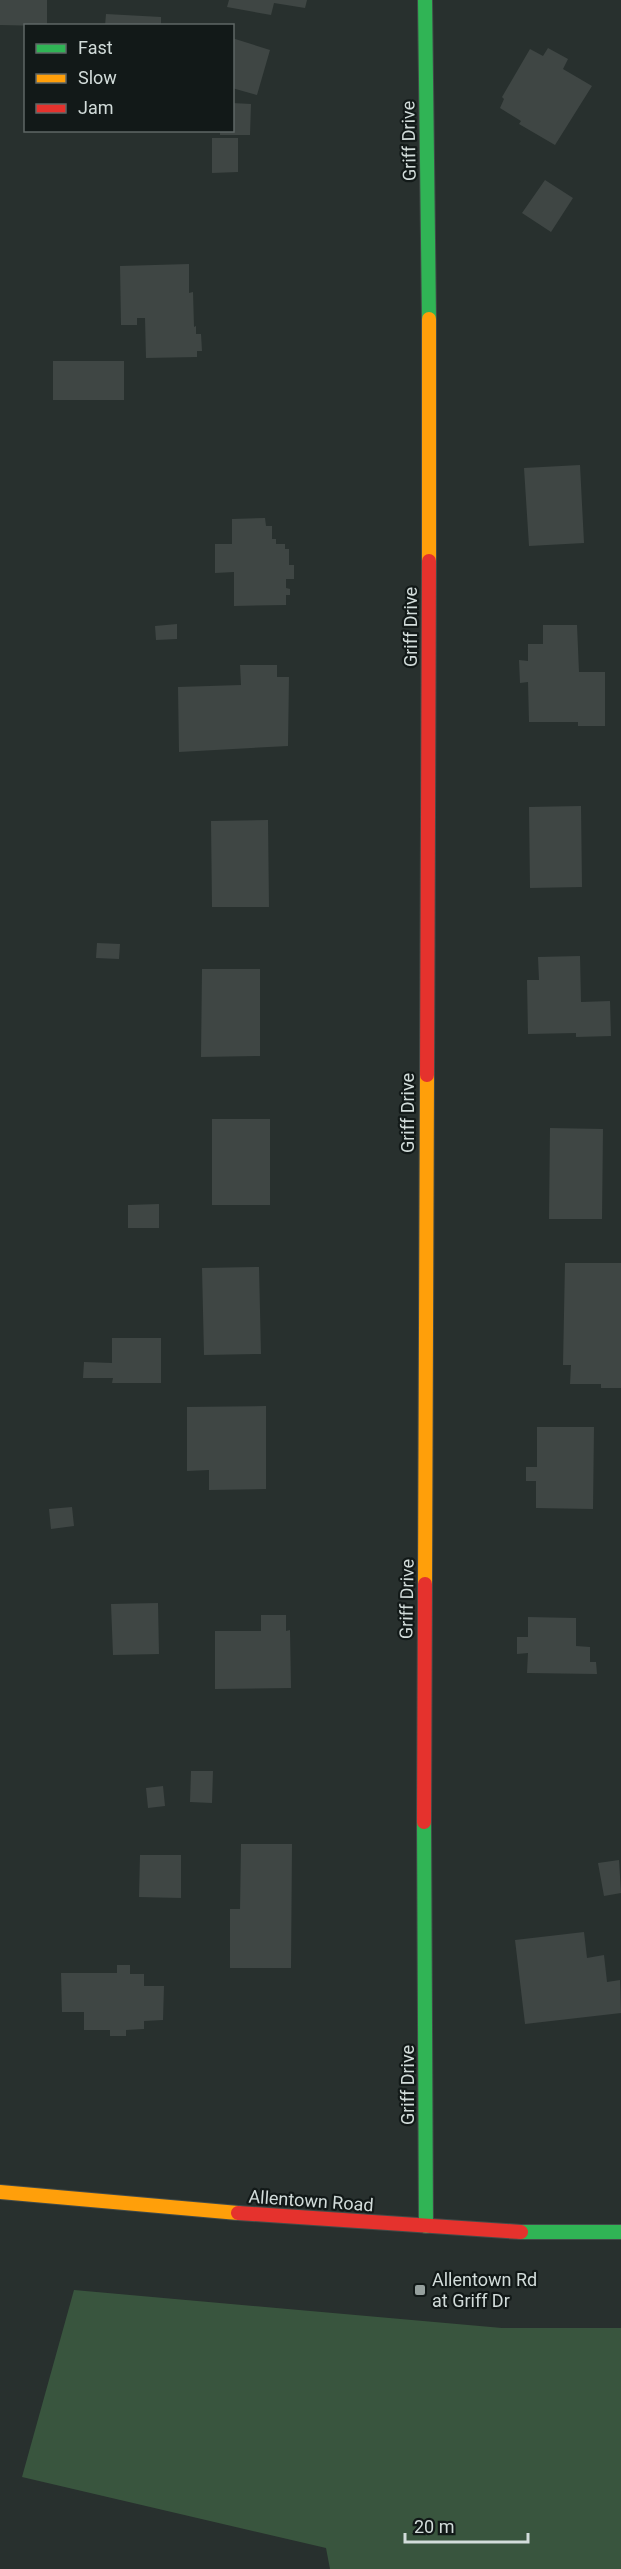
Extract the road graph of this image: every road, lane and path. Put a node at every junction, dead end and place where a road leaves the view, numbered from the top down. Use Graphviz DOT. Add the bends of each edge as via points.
graph roads {
  1 [pos="425,0"];
  2 [pos="0,2193"];
  3 [pos="426,2226"];
  4 [pos="621,2232"];
  1 -- 3 [label="street, Griff Drive" via="430,381 424,1720"];
  2 -- 3 [label="street, Allentown Road"];
  3 -- 4 [label="street, Allentown Road" via="507,2232"];
}
